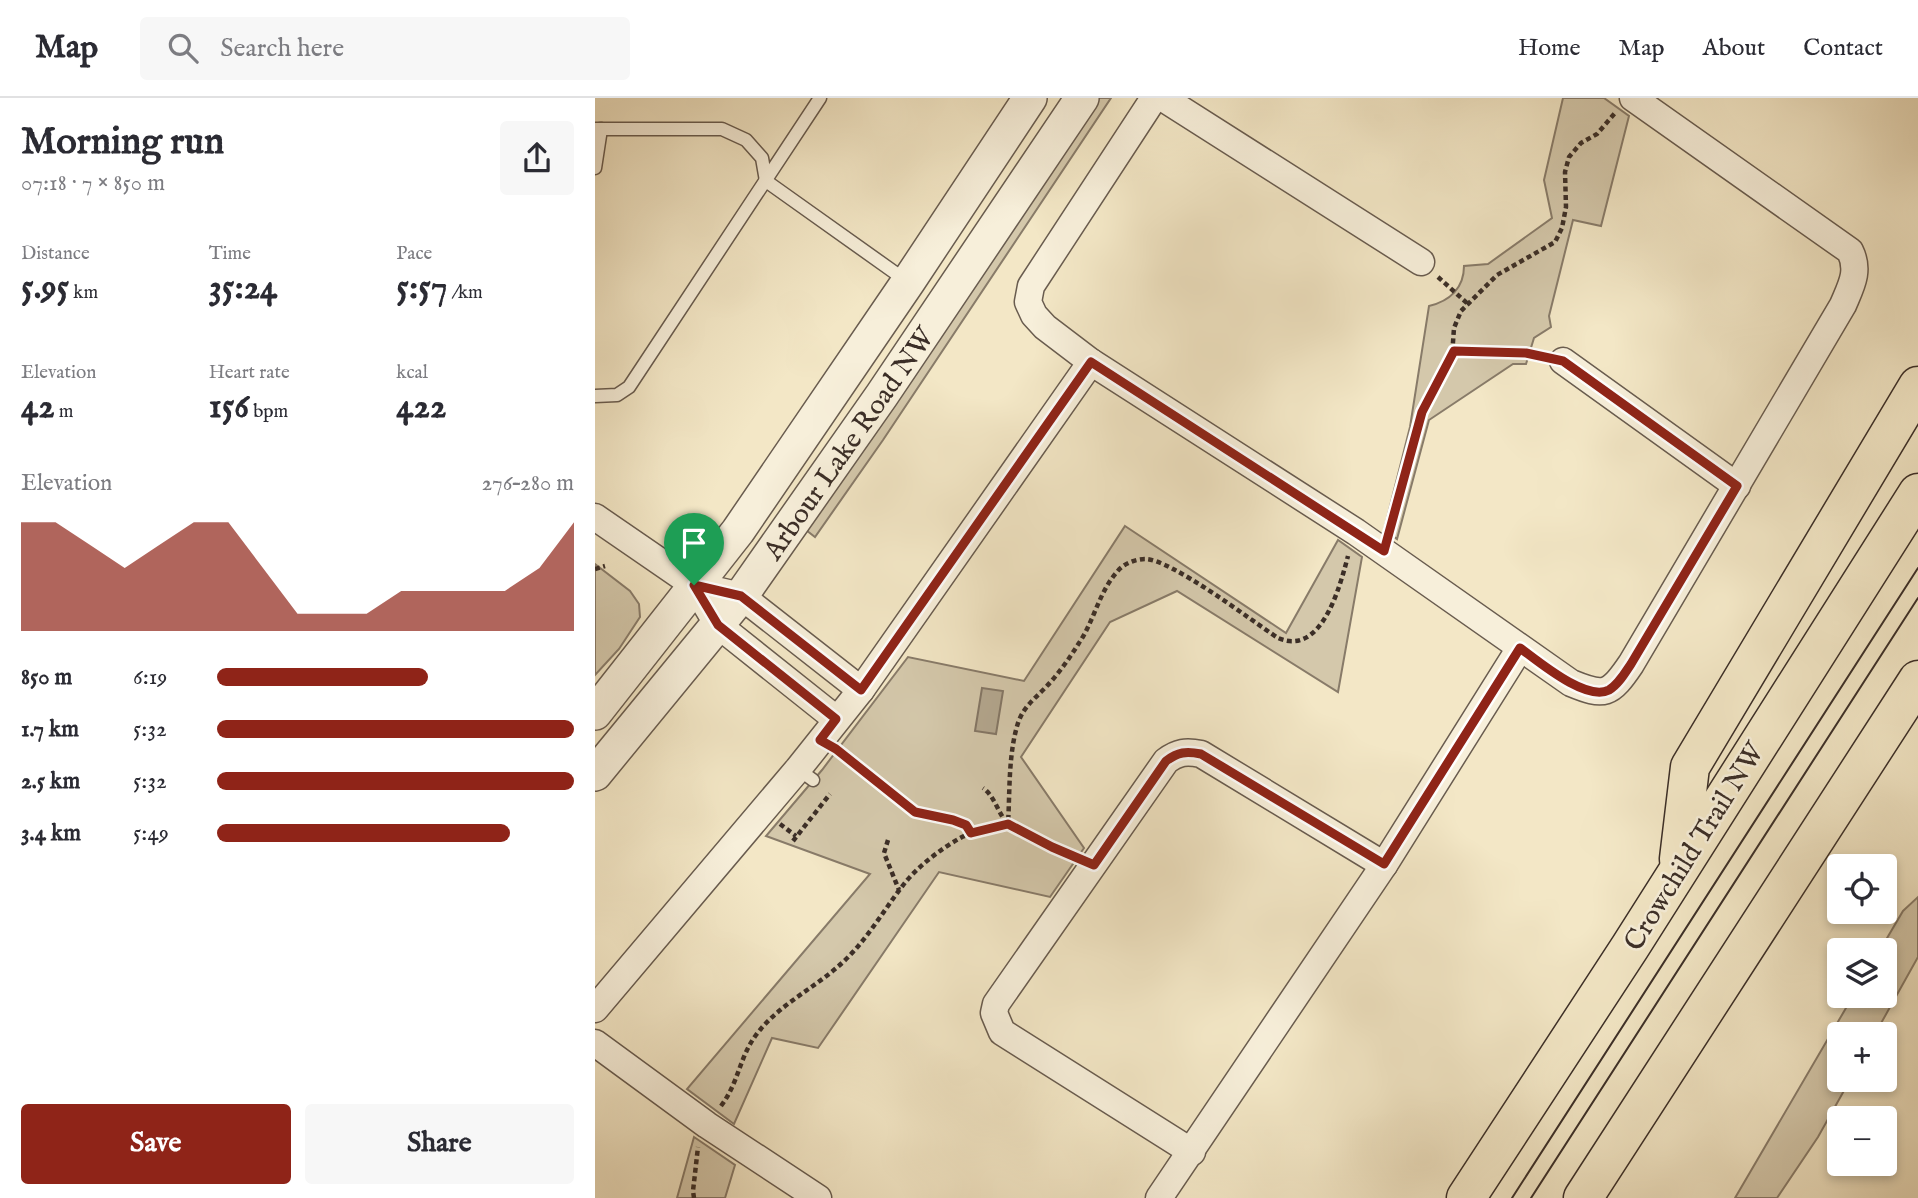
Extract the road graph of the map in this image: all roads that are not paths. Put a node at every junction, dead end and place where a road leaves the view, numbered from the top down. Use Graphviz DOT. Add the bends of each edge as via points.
graph roads {
  1 [pos="820,98"];
  2 [pos="1030,98"];
  3 [pos="1082,98"];
  4 [pos="1154,98"];
  5 [pos="1163,98"];
  6 [pos="1626,103"];
  7 [pos="598,129"];
  8 [pos="595,168"];
  9 [pos="766,181"];
  10 [pos="1421,262"];
  11 [pos="908,282"];
  12 [pos="1918,356"];
  13 [pos="1563,361"];
  14 [pos="1091,362"];
  15 [pos="1918,386"];
  16 [pos="595,396"];
  17 [pos="1882,443"];
  18 [pos="1737,486"];
  19 [pos="1918,493"];
  20 [pos="595,517"];
  21 [pos="694,585"];
  22 [pos="741,596"];
  23 [pos="718,625"];
  24 [pos="1520,648"];
  25 [pos="1918,680"];
  26 [pos="861,690"];
  27 [pos="595,713"];
  28 [pos="828,729"];
  29 [pos="595,774"];
  30 [pos="1384,864"];
  31 [pos="1678,870"];
  32 [pos="595,1009"];
  33 [pos="595,1044"];
  34 [pos="1192,1152"];
  35 [pos="818,1198"];
  36 [pos="1159,1198"];
  37 [pos="1466,1198"];
  38 [pos="1583,1198"];
  1 -- 9 [label="lane"];
  2 -- 11 [label="street, Arbour Lake Road NW"];
  3 -- 22 [label="street, Arbour Lake Road NW" via="883,395"];
  4 -- 14 [label="street" via="1031,286 1028,302 1034,315"];
  5 -- 10 [label="street"];
  6 -- 18 [label="street" via="1850,251 1856,262 1843,305"];
  7 -- 8 [label="lane"];
  7 -- 9 [label="lane" via="722,129 746,140 762,158"];
  9 -- 11 [label="lane"];
  9 -- 16 [label="lane" via="629,387 617,395"];
  11 -- 21 [label="street, Arbour Lake Road NW" via="738,531"];
  12 -- 17 [label="highway" via="1899,389"];
  13 -- 18 [label="street"];
  14 -- 24 [label="street" via="1356,532"];
  14 -- 26 [label="street"];
  15 -- 17 [label="highway"];
  17 -- 31 [label="highway" via="1690,767"];
  18 -- 24 [label="street" via="1631,664 1608,691 1592,692 1571,683"];
  19 -- 31 [label="highway, Crowchild Trail NW"];
  20 -- 21 [label="street"];
  21 -- 22 [label="street"];
  21 -- 23 [label="street"];
  21 -- 27 [label="street, Arbour Lake Road NW"];
  22 -- 23 [label="street, Arbour Lake Road NW"];
  22 -- 26 [label="street"];
  23 -- 28 [label="street"];
  23 -- 29 [label="street, Arbour Lake Road NW"];
  24 -- 30 [label="street"];
  25 -- 38 [label="highway"];
  26 -- 28 [label="street"];
  28 -- 32 [label="street" via="805,775"];
  30 -- 34 [label="street"];
  30 -- 34 [label="street" via="1201,754 1176,754 1166,761 996,1004 994,1013 1002,1032"];
  31 -- 37 [label="highway, Crowchild Trail NW"];
  33 -- 35 [label="street"];
  34 -- 36 [label="street"];
}
